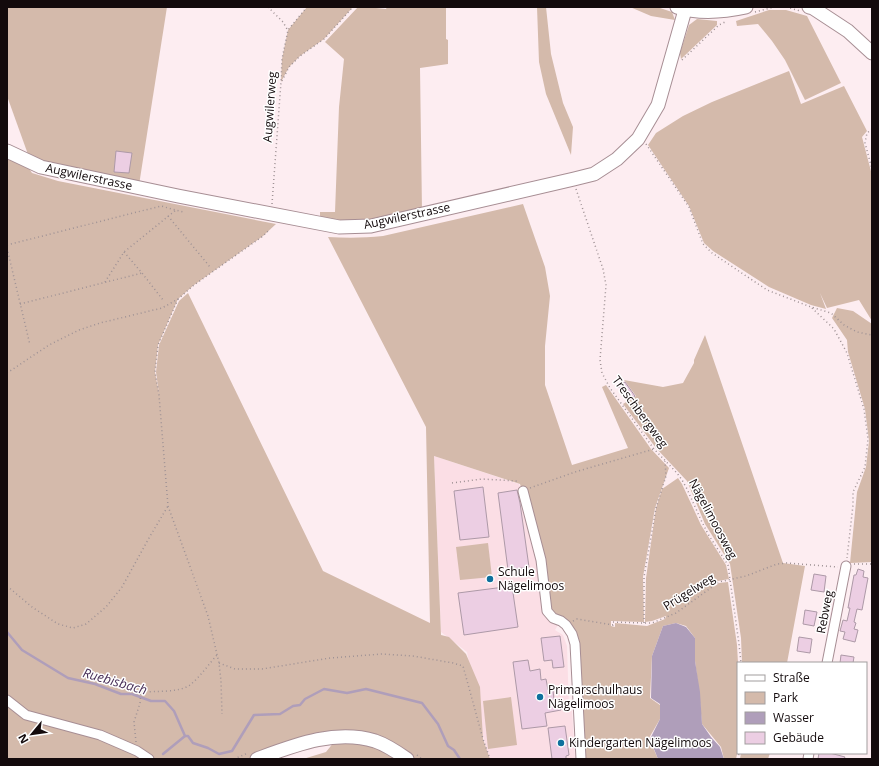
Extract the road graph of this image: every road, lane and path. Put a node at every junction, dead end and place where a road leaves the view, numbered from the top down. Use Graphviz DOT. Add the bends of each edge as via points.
graph roads {
  1 [pos="268,7"];
  2 [pos="306,7"];
  3 [pos="353,7"];
  4 [pos="681,8"];
  5 [pos="805,9"];
  6 [pos="750,10"];
  7 [pos="727,21"];
  8 [pos="288,30"];
  9 [pos="872,53"];
  10 [pos="680,61"];
  11 [pos="281,82"];
  12 [pos="872,129"];
  13 [pos="638,140"];
  14 [pos="7,151"];
  15 [pos="872,169"];
  16 [pos="576,189"];
  17 [pos="176,210"];
  18 [pos="183,212"];
  19 [pos="271,214"];
  20 [pos="168,216"];
  21 [pos="270,229"];
  22 [pos="7,245"];
  23 [pos="7,248"];
  24 [pos="124,252"];
  25 [pos="210,267"];
  26 [pos="142,273"];
  27 [pos="105,282"];
  28 [pos="178,299"];
  29 [pos="163,300"];
  30 [pos="20,304"];
  31 [pos="811,307"];
  32 [pos="872,334"];
  33 [pos="30,345"];
  34 [pos="7,373"];
  35 [pos="654,450"];
  36 [pos="665,461"];
  37 [pos="452,483"];
  38 [pos="523,490"];
  39 [pos="168,506"];
  40 [pos="872,564"];
  41 [pos="846,566"];
  42 [pos="731,580"];
  43 [pos="7,586"];
  44 [pos="644,623"];
  45 [pos="566,625"];
  46 [pos="217,654"];
  47 [pos="741,662"];
  48 [pos="827,662"];
  49 [pos="219,663"];
  50 [pos="7,700"];
  51 [pos="222,714"];
  52 [pos="137,751"];
  53 [pos="149,759"];
  54 [pos="257,759"];
  55 [pos="407,759"];
  56 [pos="490,759"];
  57 [pos="581,759"];
  1 -- 8 [label="path"];
  2 -- 8 [label="path, Augwilerweg"];
  3 -- 11 [label="path" via="324,39 289,67"];
  4 -- 6 [label="street" via="697,12"];
  4 -- 13 [label="street, Augwilerstrasse" via="658,105"];
  5 -- 6 [label="path" via="774,7"];
  5 -- 9 [label="street" via="813,8 848,31"];
  7 -- 10 [label="path" via="719,25"];
  8 -- 11 [label="path, Augwilerweg" via="282,59"];
  11 -- 19 [label="path, Augwilerweg"];
  12 -- 15 [label="path" via="867,133 865,143"];
  13 -- 19 [label="street, Augwilerstrasse" via="617,159 594,174 371,226 339,227"];
  13 -- 31 [label="path" via="646,144 689,207 703,244 712,253 767,290"];
  14 -- 19 [label="street, Augwilerstrasse" via="41,167"];
  16 -- 35 [label="path, Treschbergweg" via="606,285 600,360 602,373"];
  17 -- 18 [label="path"];
  17 -- 20 [label="path"];
  17 -- 22 [label="path" via="161,206"];
  20 -- 24 [label="path"];
  20 -- 25 [label="path"];
  21 -- 28 [label="path"];
  23 -- 30 [label="path"];
  24 -- 26 [label="path"];
  24 -- 27 [label="path"];
  26 -- 27 [label="path"];
  26 -- 29 [label="path"];
  27 -- 30 [label="path"];
  28 -- 34 [label="path" via="162,308 79,330 49,344"];
  28 -- 39 [label="path" via="158,345 156,372"];
  30 -- 33 [label="path"];
  31 -- 32 [label="path" via="831,313 844,325 857,332"];
  31 -- 41 [label="path" via="834,329 847,353 864,410 868,439 865,467 853,492"];
  35 -- 36 [label="path, Treschbergweg"];
  35 -- 38 [label="path" via="575,472"];
  36 -- 42 [label="path, Nägelimoosweg" via="677,473 687,489 700,520 728,565"];
  36 -- 44 [label="path, Treschbergweg" via="666,476 656,508 644,577"];
  37 -- 38 [label="path" via="482,479 516,481"];
  38 -- 45 [label="street" via="541,560 547,612"];
  39 -- 43 [label="path" via="122,587 106,607 86,624 72,628 58,624"];
  39 -- 46 [label="path" via="208,616"];
  40 -- 41 [label="path, Prügelweg"];
  41 -- 42 [label="path, Prügelweg" via="777,564"];
  41 -- 48 [label="street, Rebweg"];
  42 -- 44 [label="path, Prügelweg" via="719,582 672,615 652,623"];
  42 -- 47 [label="path, Nägelimoosweg"];
  44 -- 45 [label="path, Prügelweg" via="613,622 613,625 577,619"];
  45 -- 57 [label="street" via="575,644"];
  46 -- 49 [label="path"];
  46 -- 52 [label="path" via="189,686 173,691 141,692 134,722"];
  49 -- 51 [label="path"];
  49 -- 56 [label="path" via="235,669 262,669 330,658 382,654 413,656 463,666"];
  50 -- 52 [label="street" via="26,715 100,735"];
  52 -- 53 [label="street"];
  54 -- 55 [label="street" via="302,743 339,737 376,742"];
}
